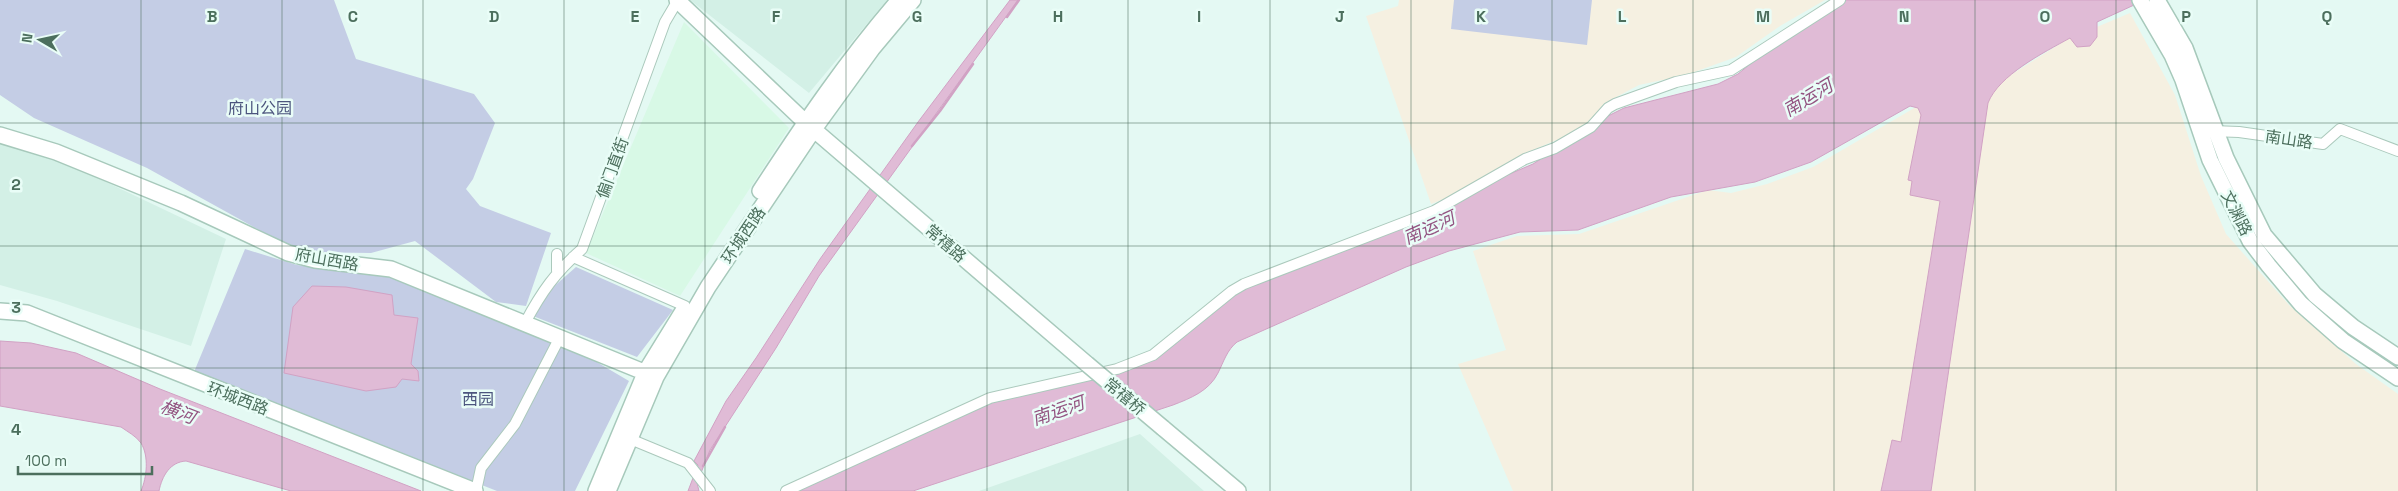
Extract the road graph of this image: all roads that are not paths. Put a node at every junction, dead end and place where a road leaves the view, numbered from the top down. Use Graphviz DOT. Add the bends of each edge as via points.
graph roads {
  1 [pos="678,0"];
  2 [pos="898,0"];
  3 [pos="913,0"];
  4 [pos="1840,0"];
  5 [pos="2140,0"];
  6 [pos="2157,0"];
  7 [pos="2178,52"];
  8 [pos="810,125"];
  9 [pos="2209,132"];
  10 [pos="0,135"];
  11 [pos="2398,151"];
  12 [pos="557,254"];
  13 [pos="573,257"];
  14 [pos="557,271"];
  15 [pos="686,306"];
  16 [pos="1,311"];
  17 [pos="525,323"];
  18 [pos="560,337"];
  19 [pos="2398,356"];
  20 [pos="1087,364"];
  21 [pos="651,374"];
  22 [pos="2398,378"];
  23 [pos="630,439"];
  24 [pos="475,491"];
  25 [pos="596,491"];
  26 [pos="608,491"];
  27 [pos="710,491"];
  28 [pos="786,491"];
  29 [pos="1238,491"];
  1 -- 8 [label="street, 常禧路"];
  1 -- 13 [label="street, 偏门直街" via="665,22 582,249"];
  2 -- 8 [label="street, 环城西路" via="863,42"];
  3 -- 8 [label="street, 环城西路"];
  4 -- 28 [label="street" via="1731,70 1676,82 1615,104 1591,127 1555,148 1525,159 1434,211 1244,284 1153,355 1117,369 990,398"];
  5 -- 7 [label="street, 文渊路"];
  6 -- 7 [label="street, 文渊路"];
  7 -- 9 [label="street, 文渊路"];
  8 -- 15 [label="street, 环城西路"];
  8 -- 20 [label="street, 常禧路"];
  8 -- 21 [label="street, 环城西路"];
  9 -- 11 [label="street, 南山路" via="2323,144 2340,129"];
  9 -- 19 [label="street, 文渊路" via="2226,158 2264,235 2315,295 2353,327"];
  9 -- 22 [label="street, 文渊路" via="2210,160 2250,241 2269,266 2301,304 2343,341"];
  10 -- 17 [label="street, 府山西路" via="56,152 181,203 288,253 315,260 391,269"];
  12 -- 14 [label="street"];
  13 -- 14 [label="street, 偏门直街"];
  13 -- 15 [label="street"];
  14 -- 17 [label="street, 偏门直街"];
  15 -- 21 [label="street, 环城西路"];
  16 -- 24 [label="street, 环城西路" via="27,313"];
  17 -- 18 [label="street, 府山西路"];
  18 -- 21 [label="street, 府山西路"];
  18 -- 24 [label="street" via="515,424 481,468"];
  20 -- 29 [label="street, 常禧桥, bridge"];
  21 -- 23 [label="street, 环城西路"];
  21 -- 25 [label="street, 环城西路"];
  23 -- 26 [label="street, 环城西路"];
  23 -- 27 [label="street" via="688,463"];
}
